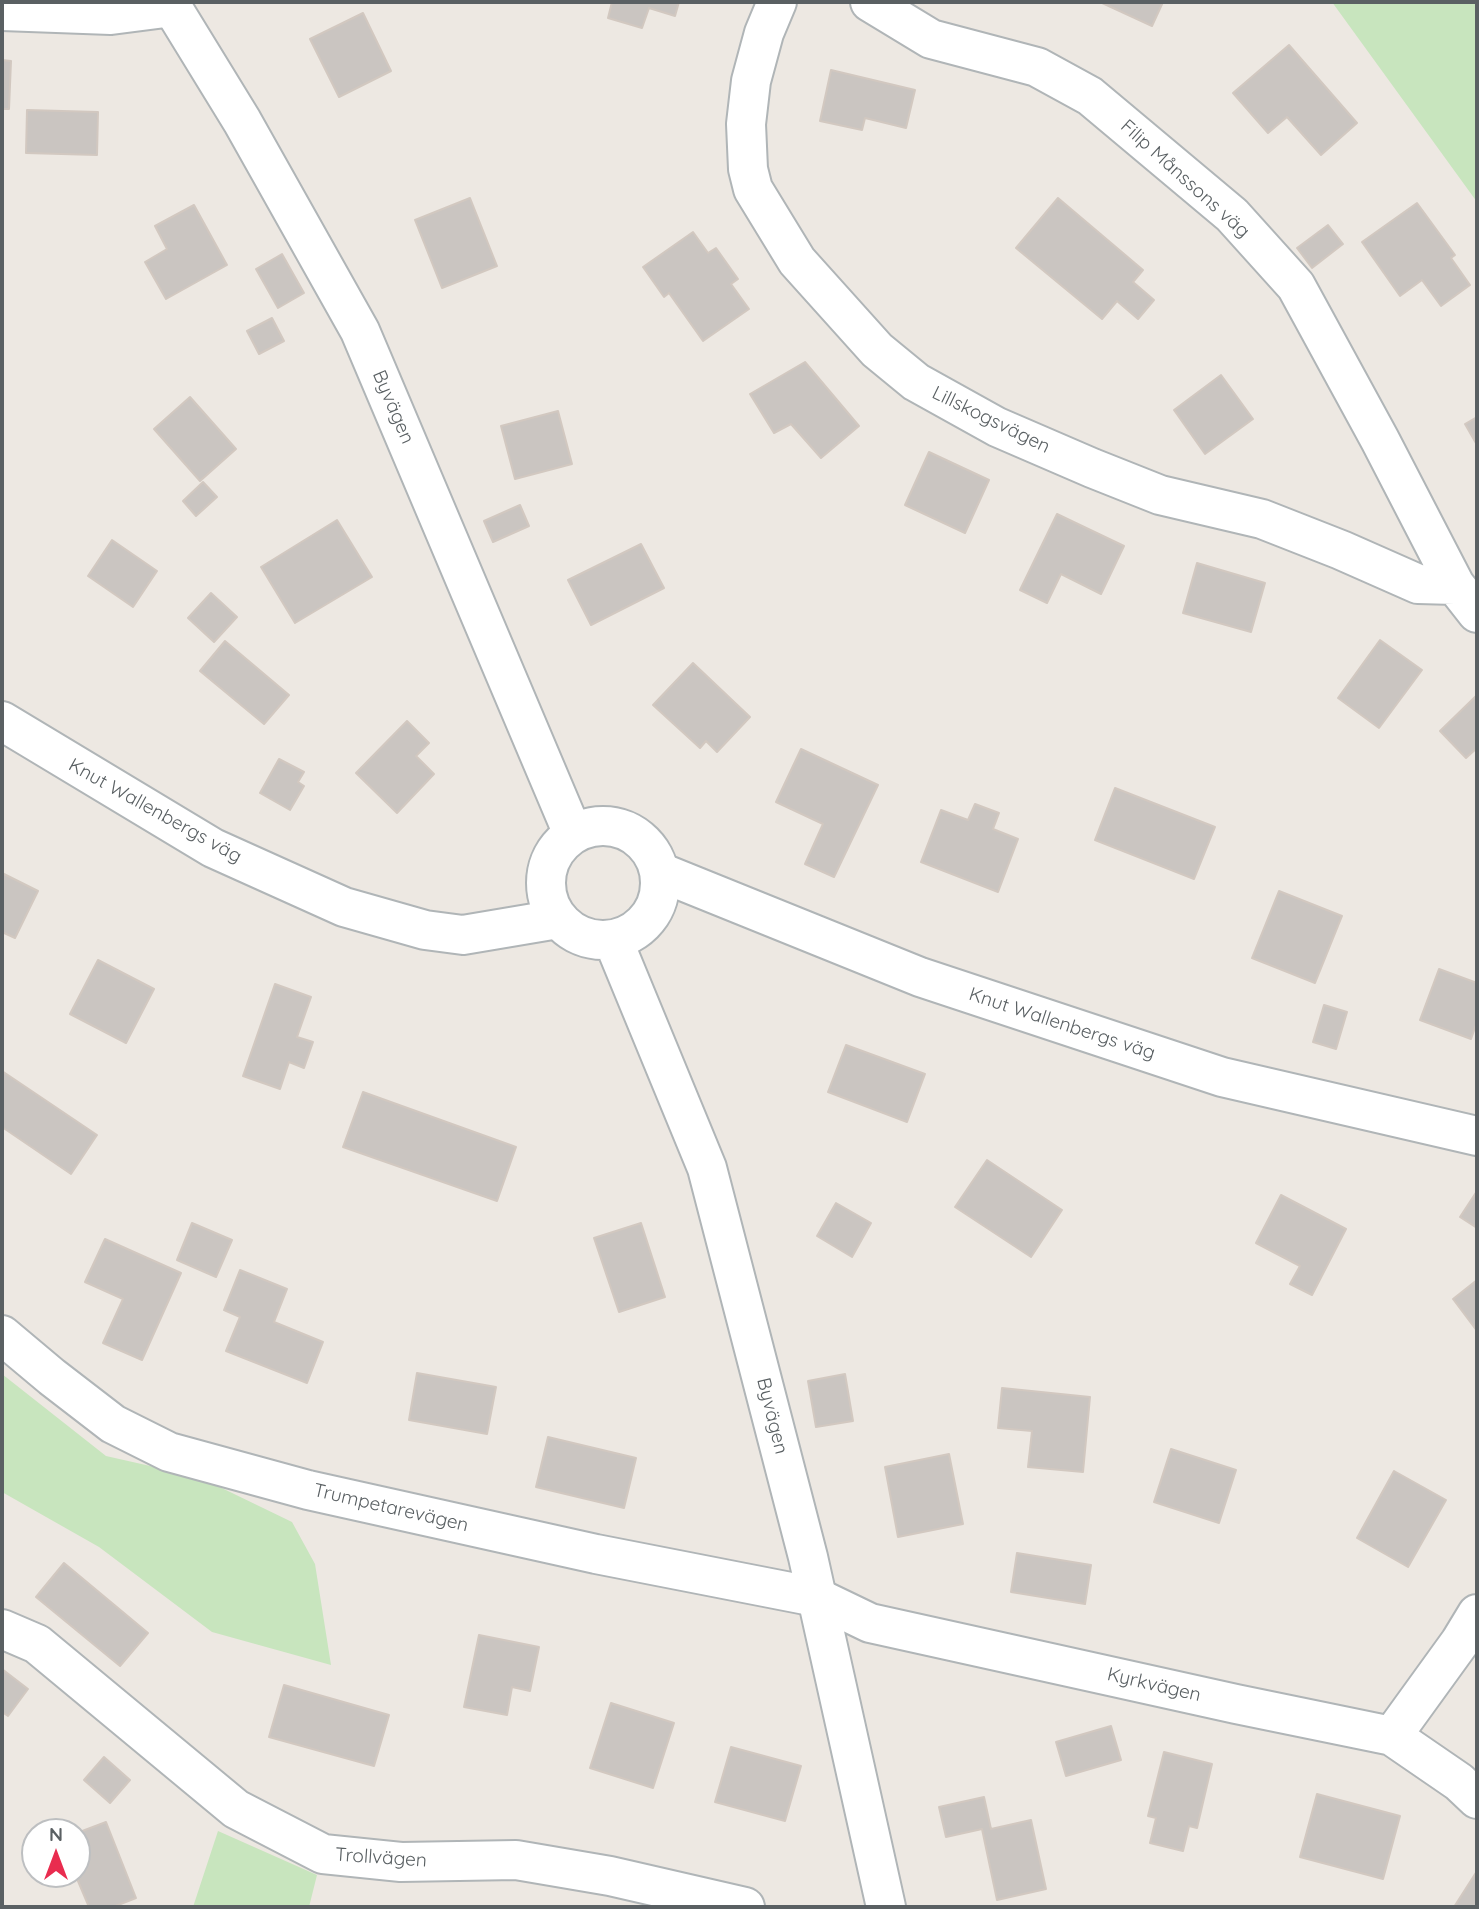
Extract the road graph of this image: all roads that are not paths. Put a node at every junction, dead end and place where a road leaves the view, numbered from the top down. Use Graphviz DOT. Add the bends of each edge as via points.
graph roads {
  1 [pos="777,2"];
  2 [pos="870,2"];
  3 [pos="171,4"];
  4 [pos="2,11"];
  5 [pos="1466,599"];
  6 [pos="2,721"];
  7 [pos="573,834"];
  8 [pos="660,872"];
  9 [pos="558,919"];
  10 [pos="613,940"];
  11 [pos="1477,1136"];
  12 [pos="2,1335"];
  13 [pos="816,1597"];
  14 [pos="1477,1614"];
  15 [pos="2,1629"];
  16 [pos="1392,1736"];
  17 [pos="1477,1799"];
  18 [pos="745,1907"];
  19 [pos="886,1907"];
  1 -- 5 [label="street, Lillskogsvägen" via="751,81 746,124 753,189 797,261 877,350 916,382 986,421 1091,468 1160,495 1262,519 1418,584"];
  2 -- 5 [label="street, Filip Månssons väg" via="931,39 1037,66 1090,96 1232,215 1296,286"];
  3 -- 4 [label="street" via="111,15"];
  3 -- 7 [label="street, Byvägen" via="360,331"];
  6 -- 9 [label="street, Knut Wallenbergs väg" via="213,848 344,907 425,930 463,935"];
  7 -- 8 [label="street" via="601,826 630,832 653,853"];
  7 -- 9 [label="street" via="555,852 545,881 548,901"];
  8 -- 10 [label="street" via="655,909 642,926"];
  8 -- 11 [label="street, Knut Wallenbergs väg" via="920,977 1222,1077"];
  9 -- 10 [label="street" via="586,938"];
  10 -- 13 [label="street, Byvägen" via="707,1168"];
  12 -- 13 [label="street, Trumpetarevägen" via="113,1424 169,1452 309,1490"];
  13 -- 16 [label="street, Kyrkvägen" via="870,1623"];
  13 -- 19 [label="street, Byvägen"];
  14 -- 16 [label="street"];
  15 -- 18 [label="street, Trollvägen" via="37,1644 236,1809 323,1854 401,1862 516,1860"];
  16 -- 17 [label="street, Kyrkvägen"];
}
